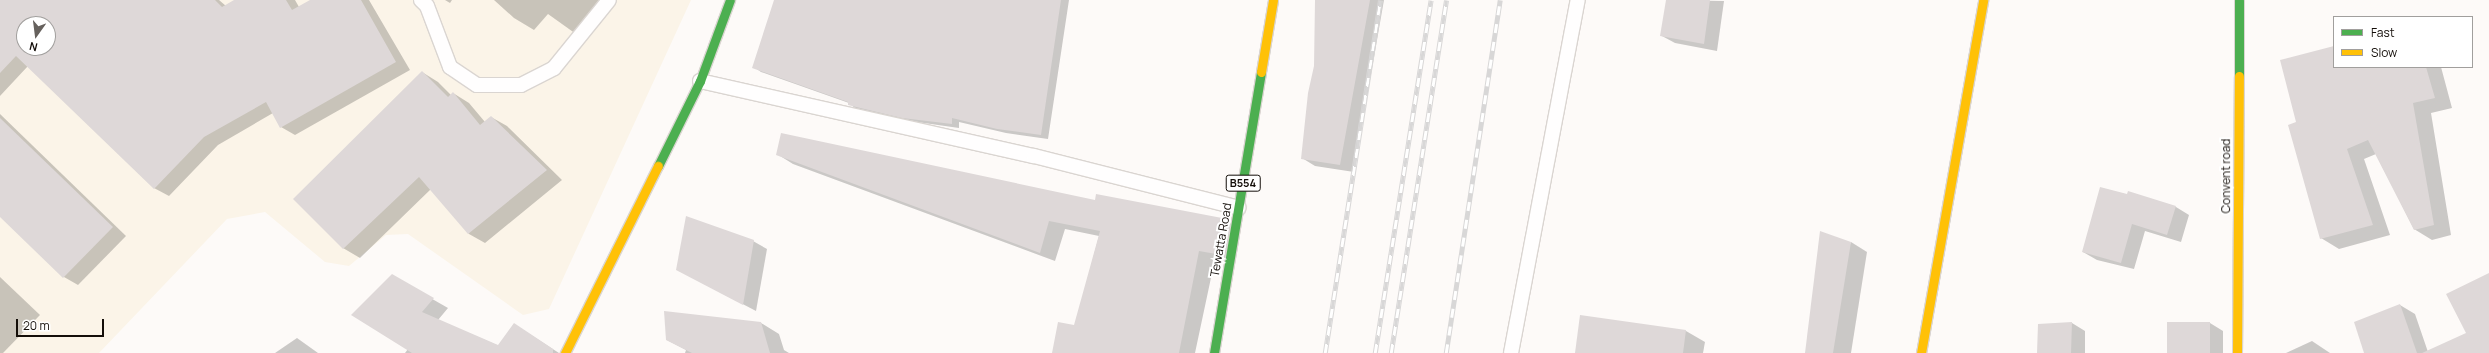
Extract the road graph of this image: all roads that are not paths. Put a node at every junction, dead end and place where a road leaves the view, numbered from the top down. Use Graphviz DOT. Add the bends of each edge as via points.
graph roads {
  1 [pos="421,0"];
  2 [pos="609,0"];
  3 [pos="730,0"];
  4 [pos="1274,0"];
  5 [pos="1278,0"];
  6 [pos="1578,0"];
  7 [pos="1983,0"];
  8 [pos="2239,0"];
  9 [pos="1273,13"];
  10 [pos="700,80"];
  11 [pos="1239,208"];
  12 [pos="566,353"];
  13 [pos="1214,353"];
  14 [pos="1511,353"];
  15 [pos="1921,353"];
  16 [pos="2237,353"];
  1 -- 2 [label="lane" via="427,6 450,67 477,86 521,85 554,68"];
  3 -- 10 [label="street"];
  4 -- 9 [label="street, Tewatta Road / B554"];
  5 -- 9 [label="street, Tewatta Road / B554"];
  6 -- 14 [label="lane"];
  7 -- 15 [label="street"];
  8 -- 16 [label="street, Convent road"];
  9 -- 11 [label="street, Tewatta Road / B554"];
  10 -- 11 [label="lane" via="1034,156"];
  10 -- 12 [label="street"];
  11 -- 13 [label="street, Tewatta Road / B554"];
}
